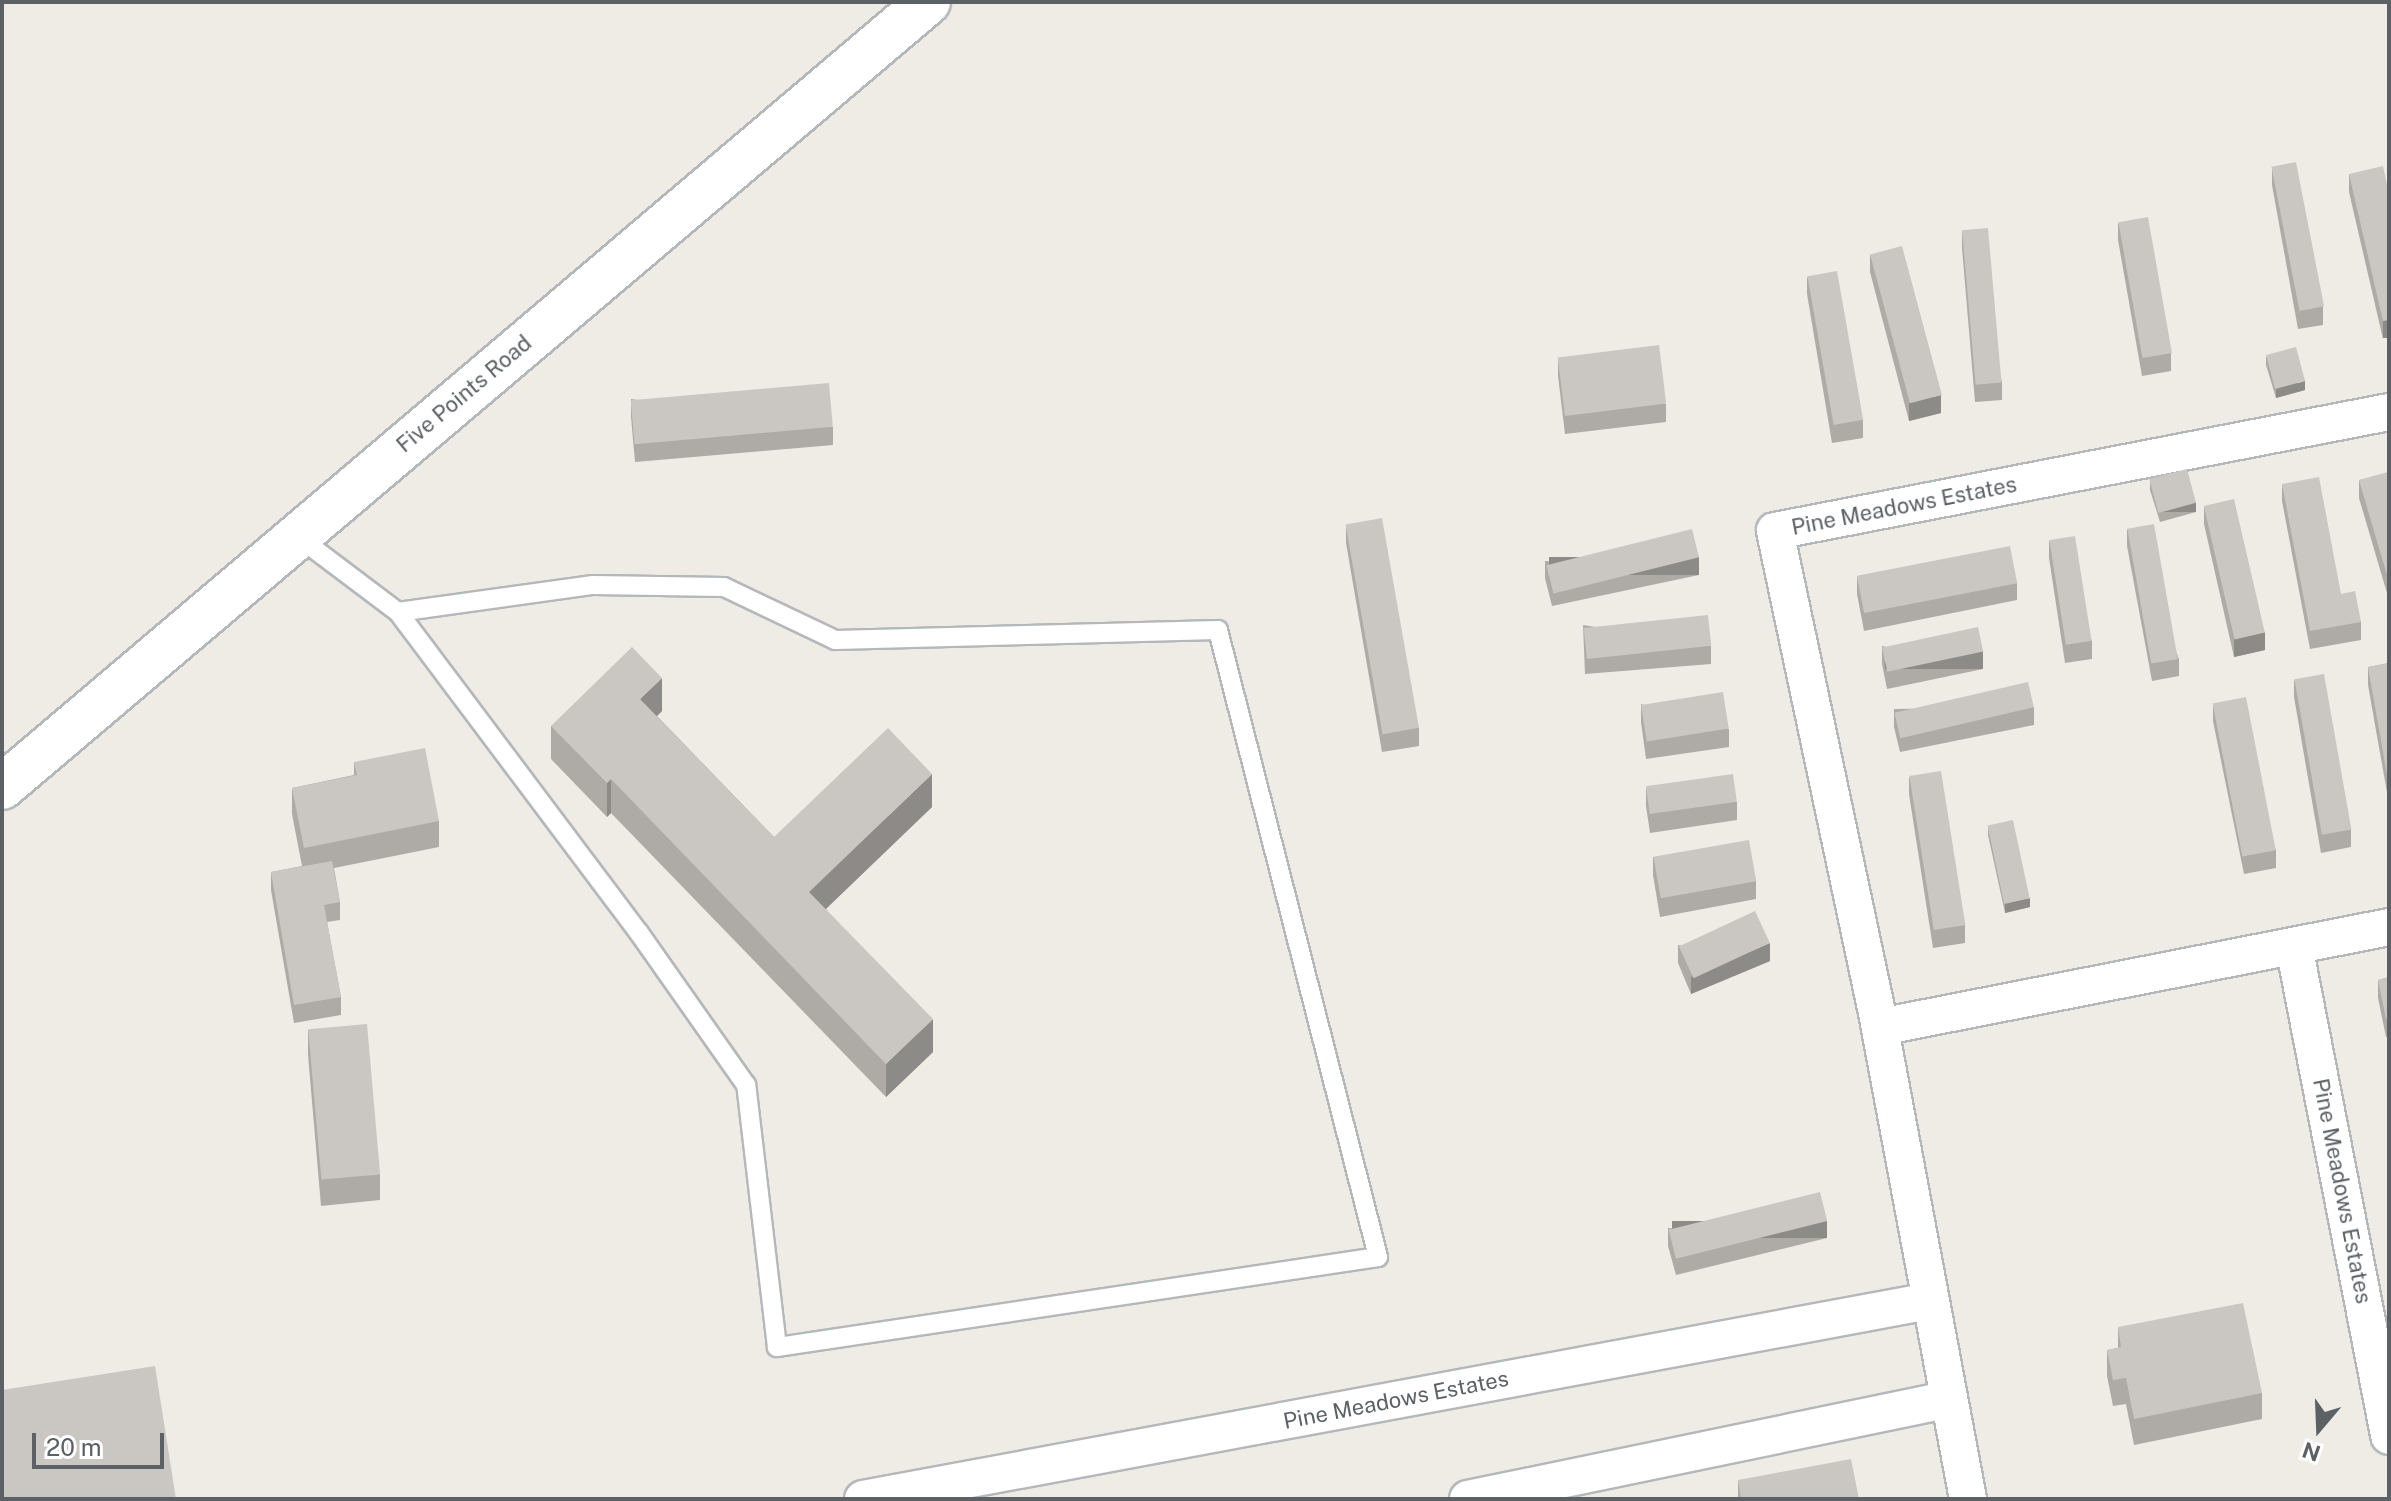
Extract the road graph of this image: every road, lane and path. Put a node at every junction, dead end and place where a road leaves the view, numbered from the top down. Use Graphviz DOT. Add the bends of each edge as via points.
graph roads {
  1 [pos="928,2"];
  2 [pos="2389,412"];
  3 [pos="297,536"];
  4 [pos="398,612"];
  5 [pos="2,787"];
  6 [pos="2389,927"];
  7 [pos="2294,946"];
  8 [pos="1880,1027"];
  9 [pos="1929,1301"];
  10 [pos="1949,1399"];
  11 [pos="2389,1436"];
  12 [pos="863,1499"];
  13 [pos="1468,1499"];
  14 [pos="1968,1499"];
  1 -- 3 [label="street, Five Points Road"];
  2 -- 8 [label="street, Pine Meadows Estates" via="1775,531"];
  3 -- 4 [label="lane"];
  3 -- 5 [label="street, Five Points Road"];
  4 -- 4 [label="lane" via="593,585 724,587 835,640 1218,630 1378,1257 777,1347 746,1085"];
  6 -- 7 [label="street"];
  7 -- 8 [label="street"];
  7 -- 11 [label="street, Pine Meadows Estates"];
  8 -- 9 [label="street, Pine Meadows Estates"];
  9 -- 10 [label="street, Pine Meadows Estates"];
  9 -- 12 [label="street, Pine Meadows Estates"];
  10 -- 13 [label="street"];
  10 -- 14 [label="street, Pine Meadows Estates"];
}
